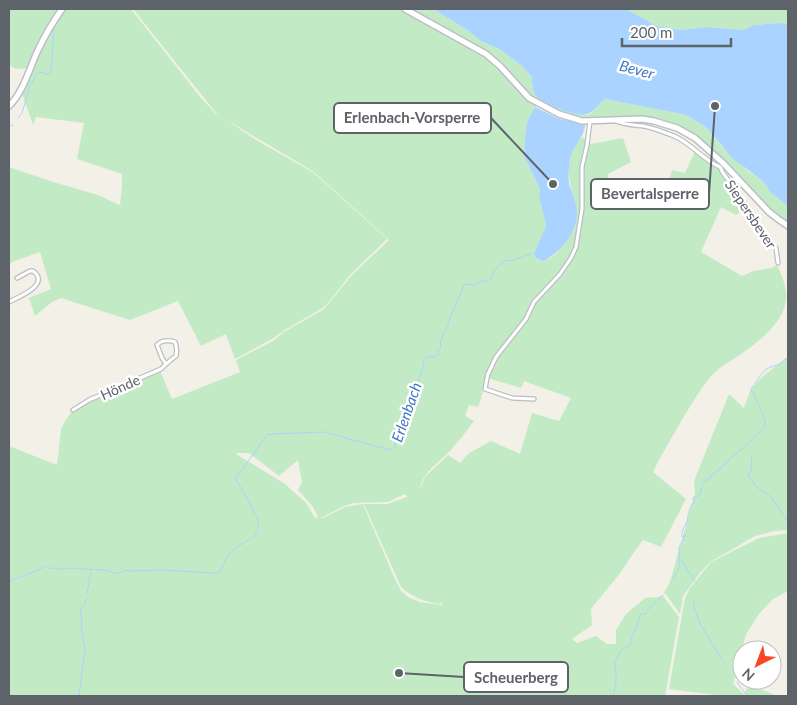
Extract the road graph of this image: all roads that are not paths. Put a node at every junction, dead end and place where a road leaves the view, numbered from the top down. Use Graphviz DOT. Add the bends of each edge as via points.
graph roads {
  1 [pos="62,9"];
  2 [pos="405,9"];
  3 [pos="9,106"];
  4 [pos="590,121"];
  5 [pos="616,121"];
  6 [pos="722,165"];
  7 [pos="788,226"];
  8 [pos="778,263"];
  9 [pos="17,278"];
  10 [pos="9,302"];
  11 [pos="166,364"];
  12 [pos="534,399"];
  13 [pos="73,410"];
  1 -- 3 [label="street" via="40,45 21,91"];
  2 -- 4 [label="street" via="486,54 532,100 559,114"];
  4 -- 5 [label="street"];
  4 -- 12 [label="street" via="582,166 581,215 576,247 560,274 534,302 526,319 496,357 488,373 485,389 512,398"];
  5 -- 6 [label="street" via="675,136 711,162"];
  5 -- 6 [label="street" via="642,119 677,128 695,138"];
  6 -- 7 [label="street"];
  6 -- 8 [label="street, Siepersbever" via="723,173 776,248"];
  9 -- 10 [label="street" via="33,271 39,280 38,284"];
  11 -- 11 [label="street" via="157,346 163,341 173,341 177,346 176,356"];
  11 -- 13 [label="street, Hönde"];
}
